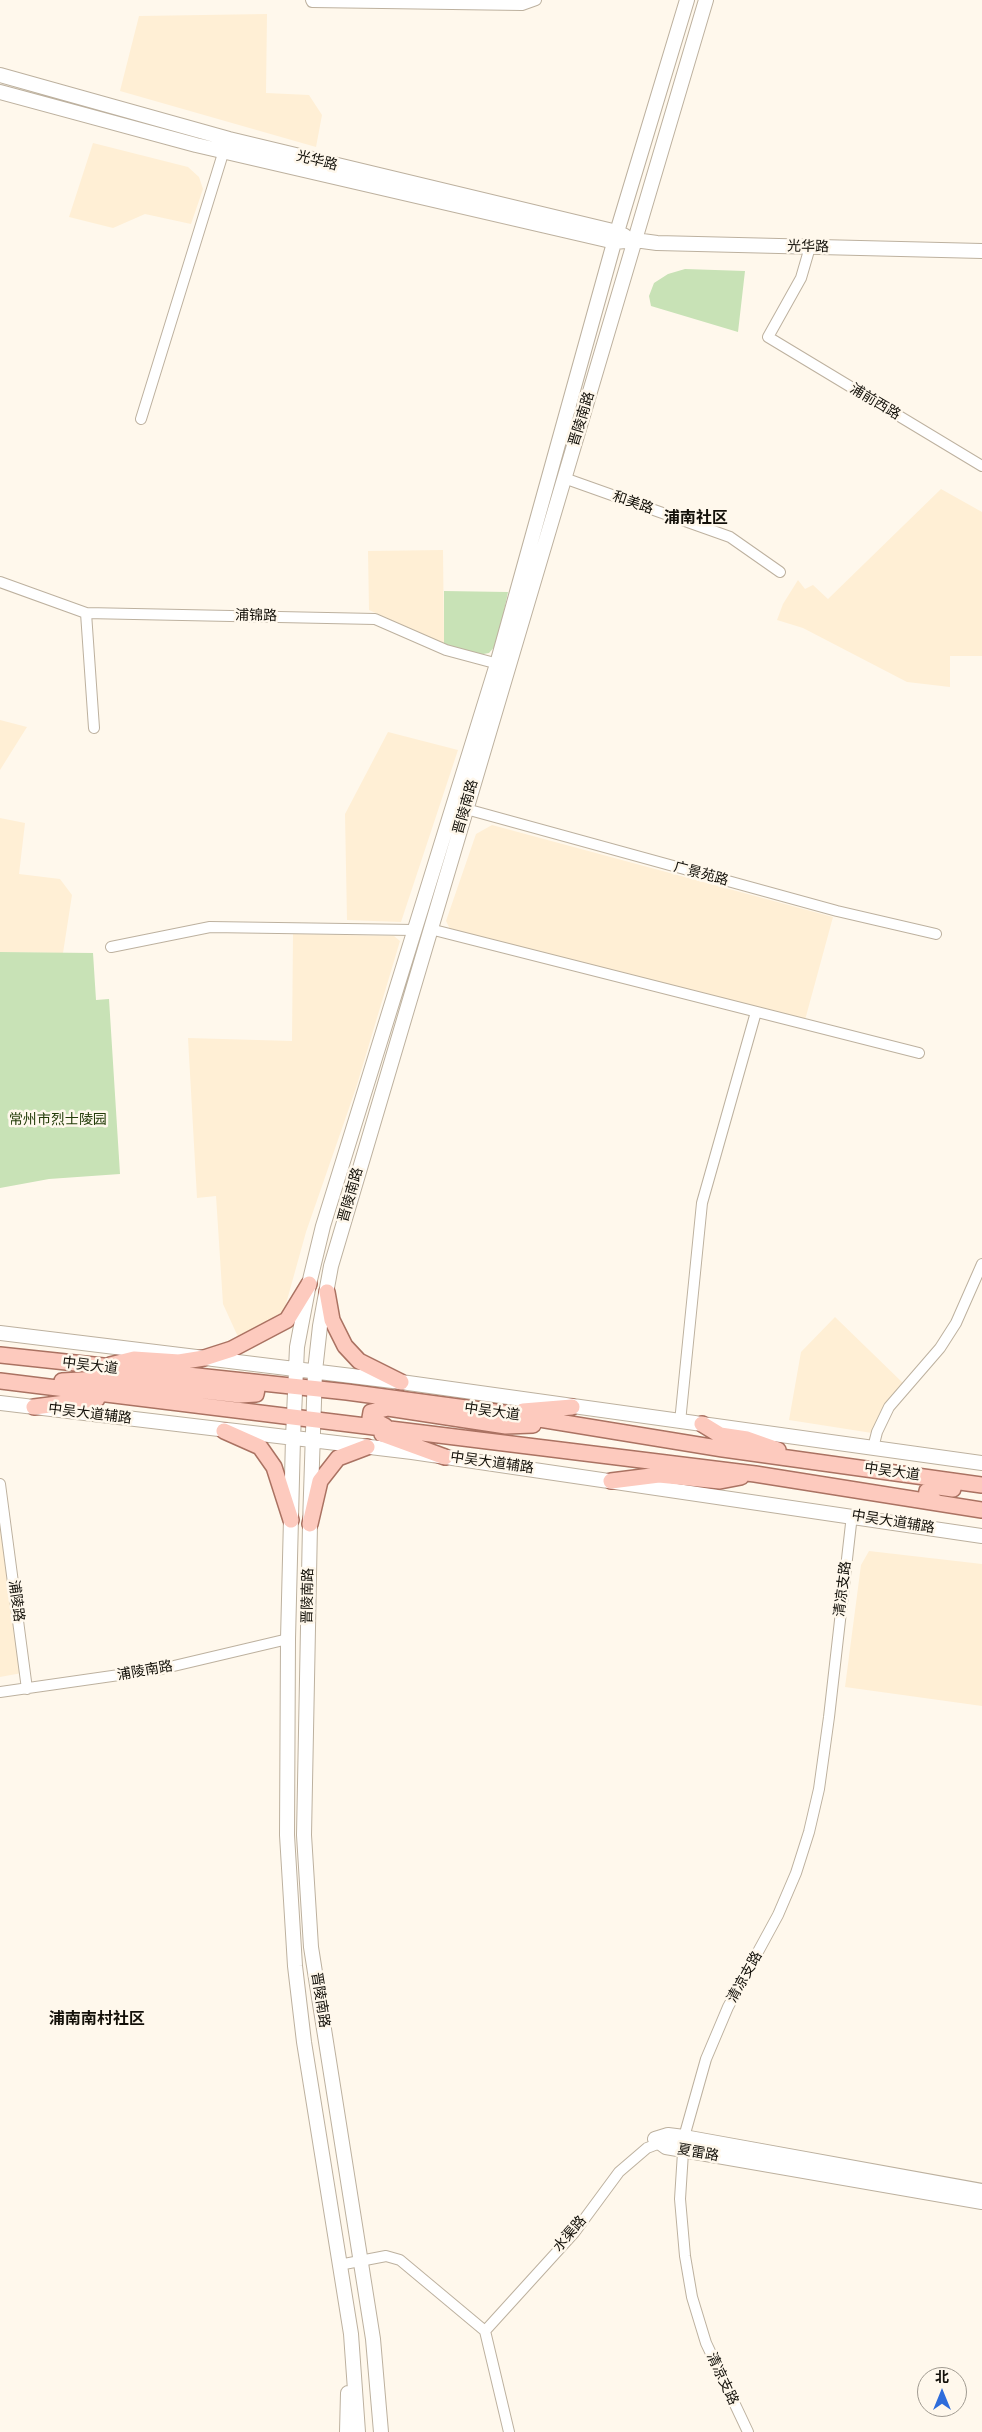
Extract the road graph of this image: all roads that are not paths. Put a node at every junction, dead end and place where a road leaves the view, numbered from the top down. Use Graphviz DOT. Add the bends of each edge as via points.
graph roads {
  1 [pos="536,0"];
  2 [pos="687,0"];
  3 [pos="706,0"];
  4 [pos="312,1"];
  5 [pos="0,75"];
  6 [pos="0,92"];
  7 [pos="226,145"];
  8 [pos="616,237"];
  9 [pos="635,240"];
  10 [pos="810,247"];
  11 [pos="982,251"];
  12 [pos="141,419"];
  13 [pos="982,466"];
  14 [pos="564,478"];
  15 [pos="780,572"];
  16 [pos="0,582"];
  17 [pos="86,613"];
  18 [pos="502,665"];
  19 [pos="94,728"];
  20 [pos="466,810"];
  21 [pos="430,929"];
  22 [pos="414,930"];
  23 [pos="936,934"];
  24 [pos="111,947"];
  25 [pos="756,1012"];
  26 [pos="919,1053"];
  27 [pos="982,1264"];
  28 [pos="309,1284"];
  29 [pos="327,1292"];
  30 [pos="0,1333"];
  31 [pos="0,1355"];
  32 [pos="204,1358"];
  33 [pos="103,1367"];
  34 [pos="295,1369"];
  35 [pos="314,1371"];
  36 [pos="0,1381"];
  37 [pos="401,1382"];
  38 [pos="248,1383"];
  39 [pos="23,1384"];
  40 [pos="294,1388"];
  41 [pos="314,1389"];
  42 [pos="164,1400"];
  43 [pos="0,1403"];
  44 [pos="572,1406"];
  45 [pos="34,1407"];
  46 [pos="503,1413"];
  47 [pos="294,1416"];
  48 [pos="313,1419"];
  49 [pos="680,1422"];
  50 [pos="567,1424"];
  51 [pos="702,1424"];
  52 [pos="357,1425"];
  53 [pos="389,1429"];
  54 [pos="224,1431"];
  55 [pos="293,1438"];
  56 [pos="312,1441"];
  57 [pos="367,1447"];
  58 [pos="873,1448"];
  59 [pos="445,1457"];
  60 [pos="810,1461"];
  61 [pos="982,1463"];
  62 [pos="710,1469"];
  63 [pos="865,1469"];
  64 [pos="755,1474"];
  65 [pos="611,1480"];
  66 [pos="0,1484"];
  67 [pos="982,1485"];
  68 [pos="982,1493"];
  69 [pos="940,1504"];
  70 [pos="982,1510"];
  71 [pos="852,1516"];
  72 [pos="291,1520"];
  73 [pos="310,1524"];
  74 [pos="982,1536"];
  75 [pos="288,1639"];
  76 [pos="27,1689"];
  77 [pos="0,1692"];
  78 [pos="660,2143"];
  79 [pos="683,2144"];
  80 [pos="982,2191"];
  81 [pos="982,2202"];
  82 [pos="362,2262"];
  83 [pos="339,2265"];
  84 [pos="485,2331"];
  85 [pos="351,2334"];
  86 [pos="347,2432"];
  87 [pos="358,2432"];
  88 [pos="381,2432"];
  89 [pos="509,2432"];
  90 [pos="748,2432"];
  1 -- 4 [label="street" via="522,5"];
  2 -- 8 [label="main road, 晋陵南路"];
  3 -- 9 [label="main road, 晋陵南路"];
  5 -- 7 [label="main road, 光华路"];
  6 -- 7 [label="main road, 光华路"];
  7 -- 8 [label="main road, 光华路"];
  7 -- 12 [label="street"];
  8 -- 9 [label="main road, 光华路"];
  8 -- 18 [label="main road, 晋陵南路"];
  9 -- 10 [label="main road, 光华路"];
  9 -- 14 [label="main road, 晋陵南路"];
  10 -- 11 [label="main road, 光华路"];
  10 -- 13 [label="street, 浦前西路" via="801,278 768,337"];
  14 -- 15 [label="street, 和美路" via="730,537"];
  14 -- 18 [label="main road, 晋陵南路"];
  16 -- 17 [label="street, 浦锦路"];
  17 -- 18 [label="street, 浦锦路" via="375,619 446,650"];
  17 -- 19 [label="street"];
  18 -- 20 [label="main road, 晋陵南路"];
  18 -- 22 [label="main road, 晋陵南路"];
  20 -- 21 [label="main road, 晋陵南路"];
  20 -- 23 [label="street, 广景苑路" via="837,911"];
  21 -- 25 [label="street"];
  21 -- 29 [label="main road, 晋陵南路" via="331,1266"];
  22 -- 24 [label="street" via="210,928"];
  22 -- 28 [label="main road, 晋陵南路"];
  25 -- 26 [label="street"];
  25 -- 49 [label="street" via="702,1203"];
  27 -- 58 [label="street" via="956,1323 940,1348 889,1407"];
  28 -- 32 [label="main road" via="287,1320 232,1349"];
  28 -- 34 [label="main road, 晋陵南路"];
  29 -- 35 [label="main road, 晋陵南路"];
  29 -- 37 [label="main road" via="332,1320 345,1346 359,1361"];
  30 -- 32 [label="main road"];
  31 -- 33 [label="main road, 中吴大道"];
  32 -- 33 [label="main road" via="179,1362 134,1359"];
  32 -- 34 [label="main road"];
  33 -- 38 [label="main road, 中吴大道"];
  34 -- 35 [label="main road"];
  34 -- 40 [label="main road, 晋陵南路"];
  35 -- 37 [label="main road"];
  35 -- 41 [label="main road, 晋陵南路"];
  36 -- 39 [label="main road, 中吴大道"];
  37 -- 44 [label="main road"];
  38 -- 39 [label="main road" via="257,1389 256,1394 240,1395 100,1379"];
  38 -- 40 [label="main road, 中吴大道"];
  39 -- 42 [label="main road, 中吴大道"];
  40 -- 41 [label="main road, 中吴大道"];
  40 -- 47 [label="main road, 晋陵南路"];
  41 -- 46 [label="main road, 中吴大道"];
  41 -- 48 [label="main road, 晋陵南路"];
  42 -- 45 [label="main road" via="146,1405 90,1398"];
  42 -- 47 [label="main road, 中吴大道"];
  43 -- 45 [label="main road, 中吴大道辅路"];
  44 -- 46 [label="main road"];
  44 -- 49 [label="main road"];
  45 -- 54 [label="main road, 中吴大道辅路"];
  46 -- 50 [label="main road, 中吴大道"];
  47 -- 48 [label="main road, 中吴大道"];
  47 -- 55 [label="main road, 晋陵南路"];
  48 -- 52 [label="main road, 中吴大道"];
  48 -- 56 [label="main road, 晋陵南路"];
  49 -- 51 [label="main road"];
  50 -- 53 [label="main road" via="506,1426 388,1408 372,1412 370,1418"];
  50 -- 60 [label="main road, 中吴大道"];
  51 -- 58 [label="main road"];
  51 -- 60 [label="main road" via="720,1435 747,1439"];
  52 -- 53 [label="main road, 中吴大道"];
  52 -- 59 [label="main road"];
  53 -- 62 [label="main road, 中吴大道"];
  54 -- 55 [label="main road, 中吴大道辅路"];
  54 -- 72 [label="main road" via="260,1447 274,1467"];
  55 -- 56 [label="main road, 中吴大道辅路"];
  55 -- 72 [label="main road, 晋陵南路"];
  56 -- 57 [label="main road, 中吴大道辅路"];
  56 -- 73 [label="main road, 晋陵南路"];
  57 -- 59 [label="main road, 中吴大道辅路"];
  57 -- 73 [label="main road" via="338,1458 320,1481"];
  58 -- 61 [label="main road"];
  59 -- 65 [label="main road, 中吴大道辅路"];
  60 -- 63 [label="main road, 中吴大道"];
  62 -- 63 [label="main road" via="765,1467 861,1482 874,1481 875,1476"];
  62 -- 64 [label="main road, 中吴大道"];
  63 -- 67 [label="main road, 中吴大道"];
  64 -- 65 [label="main road" via="720,1481 659,1475"];
  64 -- 69 [label="main road, 中吴大道"];
  65 -- 71 [label="main road, 中吴大道辅路"];
  66 -- 76 [label="street, 浦陵路"];
  68 -- 69 [label="main road" via="939,1487 927,1491 926,1497"];
  69 -- 70 [label="main road, 中吴大道"];
  71 -- 74 [label="main road, 中吴大道辅路"];
  71 -- 79 [label="street, 清凉支路" via="819,1789 809,1832 778,1915 728,2007 706,2059"];
  72 -- 75 [label="main road, 晋陵南路"];
  73 -- 82 [label="main road, 晋陵南路" via="304,1835 311,1947"];
  75 -- 76 [label="street, 浦陵南路" via="161,1669"];
  75 -- 83 [label="main road, 晋陵南路" via="287,1835 295,1966 306,2058"];
  76 -- 77 [label="street, 浦陵南路"];
  78 -- 79 [label="main road, 夏雷路" via="655,2140 668,2135"];
  78 -- 84 [label="street, 水渠路" via="647,2148 619,2172 574,2232"];
  79 -- 80 [label="main road, 夏雷路"];
  79 -- 81 [label="main road, 夏雷路"];
  79 -- 90 [label="street, 清凉支路" via="680,2199 692,2297 706,2343"];
  82 -- 83 [label="street"];
  82 -- 84 [label="street" via="386,2256 400,2260"];
  82 -- 88 [label="main road, 晋陵南路" via="374,2339"];
  83 -- 85 [label="main road, 晋陵南路"];
  84 -- 89 [label="street"];
  85 -- 86 [label="main road"];
  85 -- 87 [label="main road, 晋陵南路"];
}
